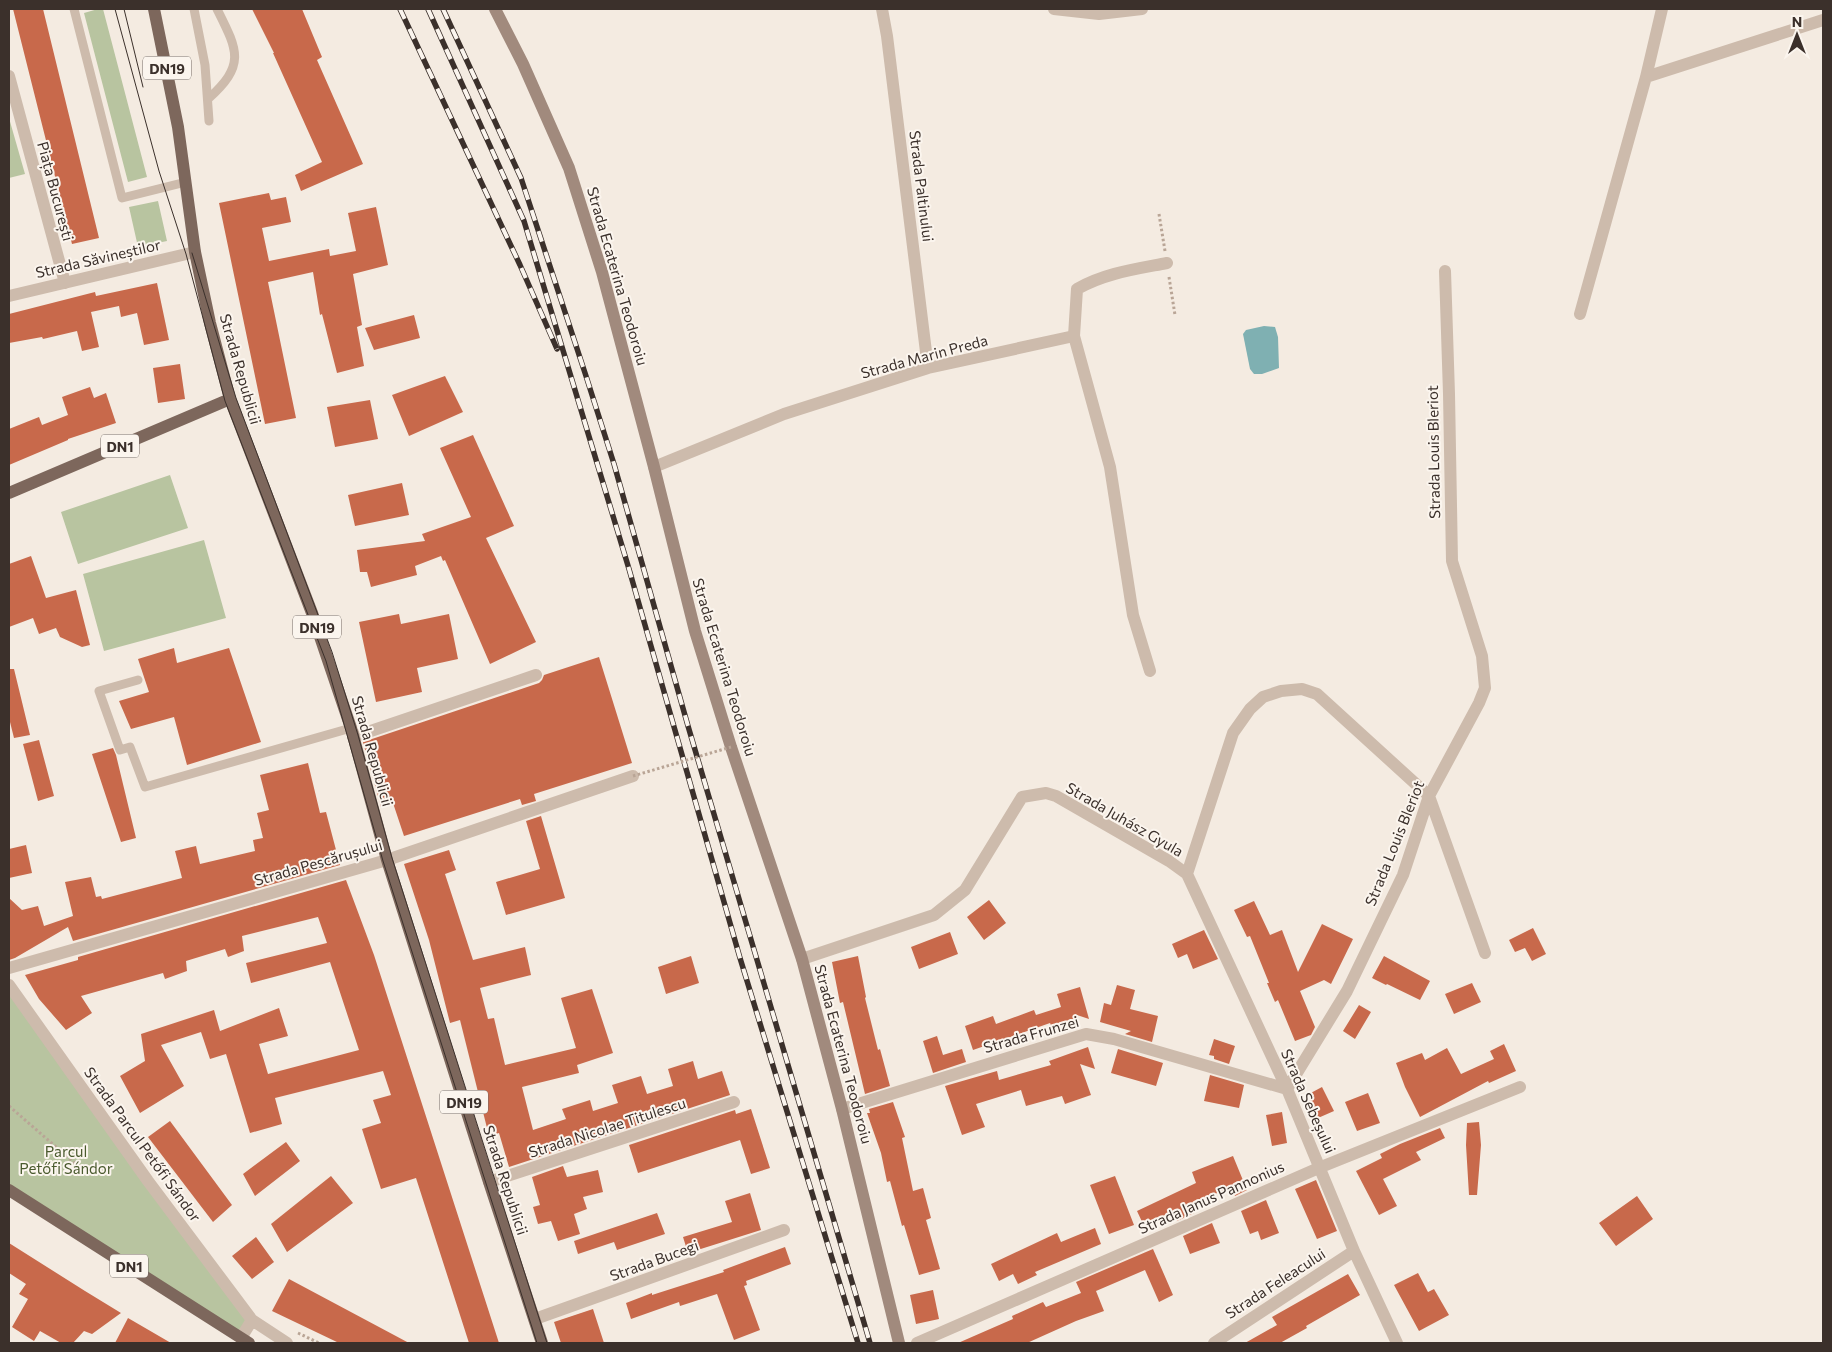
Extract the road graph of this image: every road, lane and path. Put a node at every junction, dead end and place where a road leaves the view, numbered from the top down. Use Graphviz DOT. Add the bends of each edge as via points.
graph roads {
  1 [pos="74,9"];
  2 [pos="154,9"];
  3 [pos="194,9"];
  4 [pos="218,9"];
  5 [pos="495,9"];
  6 [pos="882,9"];
  7 [pos="1054,9"];
  8 [pos="1142,9"];
  9 [pos="1662,9"];
  10 [pos="1823,20"];
  11 [pos="9,76"];
  12 [pos="1646,77"];
  13 [pos="208,99"];
  14 [pos="13,108"];
  15 [pos="209,121"];
  16 [pos="186,182"];
  17 [pos="195,252"];
  18 [pos="1167,263"];
  19 [pos="1445,271"];
  20 [pos="65,283"];
  21 [pos="9,296"];
  22 [pos="1580,314"];
  23 [pos="1074,336"];
  24 [pos="928,368"];
  25 [pos="230,399"];
  26 [pos="654,467"];
  27 [pos="9,493"];
  28 [pos="1150,671"];
  29 [pos="536,675"];
  30 [pos="138,680"];
  31 [pos="352,733"];
  32 [pos="731,747"];
  33 [pos="633,776"];
  34 [pos="1429,796"];
  35 [pos="387,860"];
  36 [pos="1187,874"];
  37 [pos="1485,953"];
  38 [pos="802,959"];
  39 [pos="9,968"];
  40 [pos="9,985"];
  41 [pos="1520,1087"];
  42 [pos="1288,1089"];
  43 [pos="734,1102"];
  44 [pos="9,1106"];
  45 [pos="842,1109"];
  46 [pos="1320,1167"];
  47 [pos="86,1173"];
  48 [pos="489,1182"];
  49 [pos="9,1190"];
  50 [pos="784,1230"];
  51 [pos="1354,1251"];
  52 [pos="535,1319"];
  53 [pos="252,1320"];
  54 [pos="245,1341"];
  55 [pos="287,1343"];
  56 [pos="542,1343"];
  57 [pos="899,1343"];
  58 [pos="917,1343"];
  59 [pos="1214,1343"];
  60 [pos="1397,1343"];
  1 -- 16 [label="lane" via="122,198"];
  2 -- 16 [label="main road, Strada Republicii / DN19"];
  3 -- 13 [label="lane" via="206,65"];
  4 -- 13 [label="lane" via="236,57 233,71"];
  5 -- 26 [label="main road, Strada Ecaterina Teodoroiu" via="569,168 602,272"];
  6 -- 24 [label="street, Strada Paltinului"];
  7 -- 8 [label="street" via="1099,14"];
  9 -- 12 [label="street"];
  10 -- 12 [label="street"];
  11 -- 14 [label="street, Piața București"];
  12 -- 22 [label="street"];
  13 -- 15 [label="lane"];
  14 -- 20 [label="street, Piața București"];
  16 -- 17 [label="main road, Strada Republicii / DN19"];
  17 -- 20 [label="street, Strada Săvineștilor"];
  17 -- 25 [label="main road, Strada Republicii / DN19"];
  18 -- 23 [label="street" via="1109,275 1077,289"];
  19 -- 34 [label="street, Strada Louis Bleriot" via="1452,561 1482,656 1485,688"];
  20 -- 21 [label="street, Strada Săvineștilor"];
  23 -- 24 [label="street, Strada Marin Preda"];
  23 -- 28 [label="street" via="1110,467 1133,615"];
  24 -- 26 [label="street, Strada Marin Preda" via="784,414"];
  25 -- 27 [label="main road, DN1"];
  25 -- 31 [label="main road, Strada Republicii / DN19" via="312,613"];
  26 -- 32 [label="main road, Strada Ecaterina Teodoroiu" via="695,631"];
  29 -- 31 [label="street"];
  30 -- 31 [label="lane" via="99,691 120,750 130,747 145,786"];
  31 -- 35 [label="main road, Strada Republicii / DN19"];
  32 -- 33 [label="path, bridge"];
  32 -- 38 [label="main road, Strada Ecaterina Teodoroiu"];
  33 -- 35 [label="street, Strada Pescărușului"];
  34 -- 36 [label="street, Strada Juhász Gyula" via="1317,694 1302,689 1263,696 1233,733"];
  34 -- 37 [label="street"];
  34 -- 42 [label="street, Strada Louis Bleriot" via="1403,875 1347,991"];
  35 -- 39 [label="street, Strada Pescărușului"];
  35 -- 48 [label="main road, Strada Republicii / DN19"];
  36 -- 38 [label="street, Strada Juhász Gyula" via="1056,796 1046,793 1022,797 965,890 934,915"];
  36 -- 42 [label="street, Strada Sebeșului"];
  38 -- 45 [label="main road, Strada Ecaterina Teodoroiu"];
  40 -- 53 [label="street, Strada Parcul Petőfi Sándor" via="148,1181"];
  41 -- 46 [label="street, Strada Janus Pannonius"];
  42 -- 45 [label="street, Strada Frunzei" via="1114,1039 1086,1034"];
  42 -- 46 [label="street, Strada Sebeșului"];
  43 -- 48 [label="street, Strada Nicolae Titulescu"];
  44 -- 47 [label="path"];
  45 -- 57 [label="main road, Strada Ecaterina Teodoroiu"];
  46 -- 51 [label="street, Strada Sebeșului"];
  46 -- 58 [label="street, Strada Janus Pannonius"];
  48 -- 52 [label="main road, Strada Republicii / DN19"];
  49 -- 54 [label="main road, DN1"];
  50 -- 52 [label="street, Strada Bucegi"];
  51 -- 59 [label="street, Strada Feleacului"];
  51 -- 60 [label="street, Strada Sebeșului"];
  52 -- 56 [label="main road, Strada Republicii / DN19"];
  53 -- 54 [label="street"];
  53 -- 55 [label="street, Strada Parcul Petőfi Sándor"];
}
